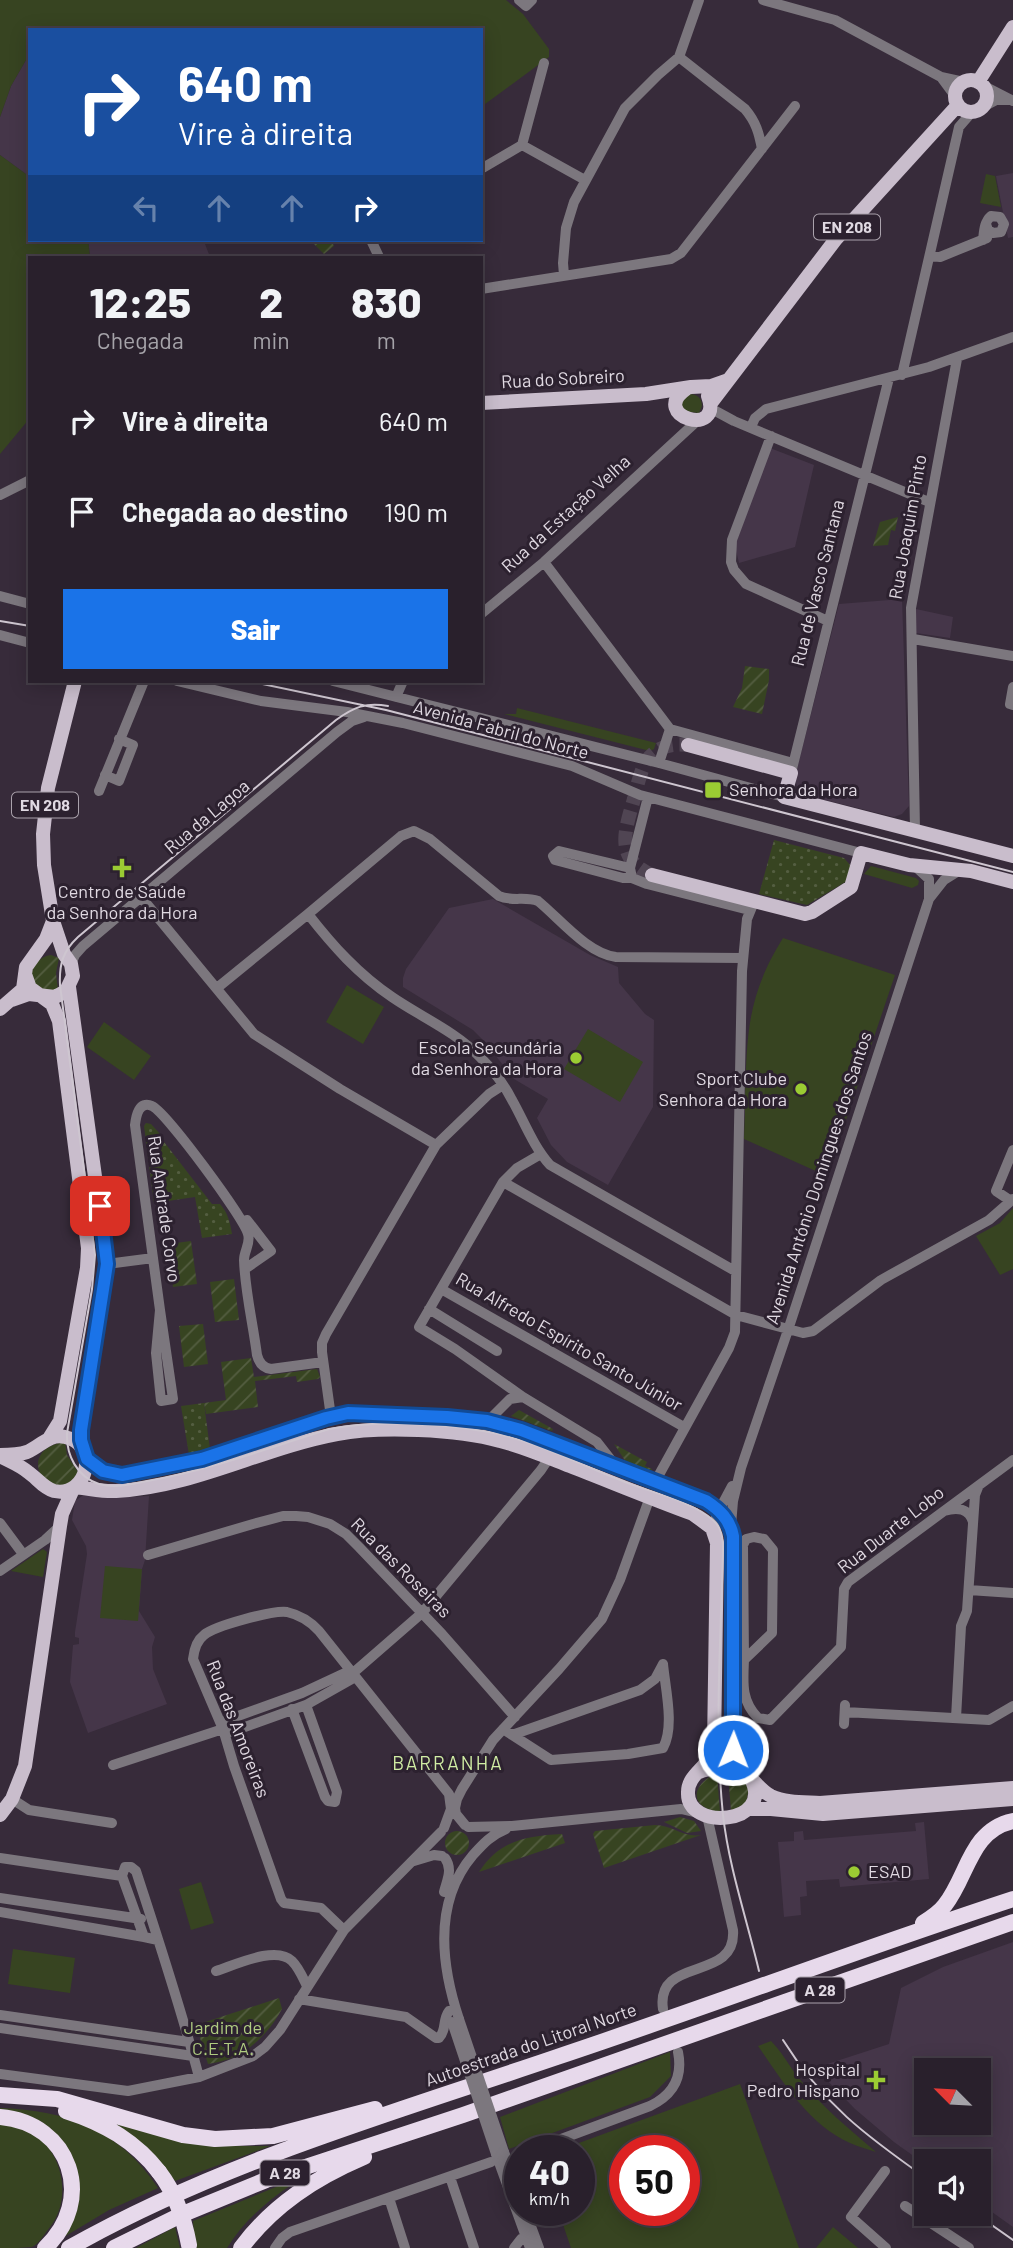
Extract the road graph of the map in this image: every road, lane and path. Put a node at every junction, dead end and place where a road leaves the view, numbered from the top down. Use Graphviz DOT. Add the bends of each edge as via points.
graph roads {
  1 [pos="519,0"];
  2 [pos="532,0"];
  3 [pos="699,0"];
  4 [pos="763,0"];
  5 [pos="1013,27"];
  6 [pos="679,57"];
  7 [pos="544,64"];
  8 [pos="941,78"];
  9 [pos="975,83"];
  10 [pos="956,100"];
  11 [pos="1011,101"];
  12 [pos="796,106"];
  13 [pos="976,111"];
  14 [pos="522,145"];
  15 [pos="762,149"];
  16 [pos="483,168"];
  17 [pos="585,180"];
  18 [pos="983,240"];
  19 [pos="930,256"];
  20 [pos="564,275"];
  21 [pos="483,289"];
  22 [pos="1013,337"];
  23 [pos="957,359"];
  24 [pos="902,375"];
  25 [pos="729,379"];
  26 [pos="889,379"];
  27 [pos="691,388"];
  28 [pos="646,394"];
  29 [pos="483,402"];
  30 [pos="678,411"];
  31 [pos="705,412"];
  32 [pos="751,427"];
  33 [pos="771,436"];
  34 [pos="675,441"];
  35 [pos="866,476"];
  36 [pos="28,481"];
  37 [pos="0,495"];
  38 [pos="929,502"];
  39 [pos="544,562"];
  40 [pos="0,596"];
  41 [pos="28,603"];
  42 [pos="483,612"];
  43 [pos="828,621"];
  44 [pos="0,635"];
  45 [pos="912,639"];
  46 [pos="28,642"];
  47 [pos="1013,656"];
  48 [pos="143,683"];
  49 [pos="185,683"];
  50 [pos="340,683"];
  51 [pos="402,683"];
  52 [pos="73,686"];
  53 [pos="1013,687"];
  54 [pos="396,697"];
  55 [pos="1013,705"];
  56 [pos="378,717"];
  57 [pos="670,729"];
  58 [pos="688,745"];
  59 [pos="659,763"];
  60 [pos="792,768"];
  61 [pos="99,791"];
  62 [pos="648,797"];
  63 [pos="784,797"];
  64 [pos="915,830"];
  65 [pos="861,853"];
  66 [pos="1013,856"];
  67 [pos="913,865"];
  68 [pos="961,870"];
  69 [pos="631,873"];
  70 [pos="652,875"];
  71 [pos="1013,882"];
  72 [pos="141,897"];
  73 [pos="929,899"];
  74 [pos="751,906"];
  75 [pos="308,915"];
  76 [pos="53,921"];
  77 [pos="34,955"];
  78 [pos="742,958"];
  79 [pos="68,959"];
  80 [pos="25,974"];
  81 [pos="69,987"];
  82 [pos="217,988"];
  83 [pos="40,995"];
  84 [pos="12,1000"];
  85 [pos="0,1009"];
  86 [pos="503,1085"];
  87 [pos="436,1145"];
  88 [pos="1013,1150"];
  89 [pos="541,1154"];
  90 [pos="503,1182"];
  91 [pos="1012,1200"];
  92 [pos="239,1214"];
  93 [pos="153,1258"];
  94 [pos="107,1264"];
  95 [pos="245,1269"];
  96 [pos="735,1271"];
  97 [pos="441,1289"];
  98 [pos="160,1310"];
  99 [pos="429,1310"];
  100 [pos="736,1315"];
  101 [pos="788,1331"];
  102 [pos="497,1351"];
  103 [pos="323,1362"];
  104 [pos="523,1397"];
  105 [pos="331,1417"];
  106 [pos="487,1421"];
  107 [pos="684,1427"];
  108 [pos="482,1437"];
  109 [pos="45,1441"];
  110 [pos="0,1455"];
  111 [pos="86,1456"];
  112 [pos="549,1458"];
  113 [pos="1013,1460"];
  114 [pos="617,1467"];
  115 [pos="741,1468"];
  116 [pos="655,1482"];
  117 [pos="42,1484"];
  118 [pos="979,1485"];
  119 [pos="74,1487"];
  120 [pos="650,1497"];
  121 [pos="699,1499"];
  122 [pos="719,1510"];
  123 [pos="939,1514"];
  124 [pos="973,1522"];
  125 [pos="0,1523"];
  126 [pos="730,1525"];
  127 [pos="60,1526"];
  128 [pos="715,1535"];
  129 [pos="23,1555"];
  130 [pos="148,1555"];
  131 [pos="0,1571"];
  132 [pos="968,1590"];
  133 [pos="1013,1593"];
  134 [pos="422,1613"];
  135 [pos="744,1660"];
  136 [pos="353,1673"];
  137 [pos="306,1705"];
  138 [pos="1013,1706"];
  139 [pos="292,1710"];
  140 [pos="515,1717"];
  141 [pos="956,1718"];
  142 [pos="844,1724"];
  143 [pos="223,1729"];
  144 [pos="508,1732"];
  145 [pos="113,1765"];
  146 [pos="697,1773"];
  147 [pos="748,1776"];
  148 [pos="688,1788"];
  149 [pos="1013,1788"];
  150 [pos="12,1799"];
  151 [pos="1013,1799"];
  152 [pos="748,1810"];
  153 [pos="663,1812"];
  154 [pos="0,1815"];
  155 [pos="703,1815"];
  156 [pos="1013,1821"];
  157 [pos="112,1823"];
  158 [pos="466,1826"];
  159 [pos="512,1826"];
  160 [pos="442,1830"];
  161 [pos="471,1856"];
  162 [pos="443,1857"];
  163 [pos="0,1858"];
  164 [pos="408,1864"];
  165 [pos="122,1876"];
  166 [pos="0,1898"];
  167 [pos="1013,1899"];
  168 [pos="0,1912"];
  169 [pos="151,1917"];
  170 [pos="137,1920"];
  171 [pos="1013,1923"];
  172 [pos="344,1930"];
  173 [pos="144,1937"];
  174 [pos="158,1940"];
  175 [pos="885,1941"];
  176 [pos="216,1971"];
  177 [pos="307,1986"];
  178 [pos="299,1999"];
  179 [pos="663,2009"];
  180 [pos="0,2015"];
  181 [pos="453,2017"];
  182 [pos="0,2028"];
  183 [pos="189,2042"];
  184 [pos="678,2052"];
  185 [pos="193,2056"];
  186 [pos="0,2074"];
  187 [pos="199,2077"];
  188 [pos="465,2087"];
  189 [pos="0,2095"];
  190 [pos="0,2104"];
  191 [pos="463,2115"];
  192 [pos="0,2117"];
  193 [pos="572,2135"];
  194 [pos="497,2156"];
  195 [pos="504,2168"];
  196 [pos="885,2171"];
  197 [pos="450,2177"];
  198 [pos="389,2198"];
  199 [pos="905,2206"];
  200 [pos="531,2226"];
  201 [pos="189,2246"];
  202 [pos="45,2248"];
  203 [pos="69,2248"];
  204 [pos="114,2248"];
  205 [pos="241,2248"];
  206 [pos="275,2248"];
  207 [pos="405,2248"];
  208 [pos="474,2248"];
  209 [pos="530,2248"];
  210 [pos="539,2248"];
  211 [pos="886,2248"];
  212 [pos="969,2248"];
  1 -- 2 [label="street" via="526,6"];
  3 -- 6 [label="street"];
  4 -- 8 [label="street" via="835,20"];
  5 -- 9 [label="main road, EN 208"];
  6 -- 15 [label="street" via="745,109"];
  6 -- 17 [label="street" via="625,108"];
  7 -- 14 [label="street"];
  8 -- 9 [label="street"];
  8 -- 10 [label="street"];
  9 -- 10 [label="main road, EN 208" via="958,87"];
  9 -- 11 [label="street"];
  9 -- 13 [label="main road, EN 208" via="985,89 986,99"];
  10 -- 13 [label="main road" via="964,110"];
  10 -- 25 [label="main road, Rua da Estação Velha / EN 208" via="836,239"];
  11 -- 13 [label="street" via="996,100"];
  12 -- 15 [label="street"];
  13 -- 19 [label="street" via="959,127"];
  14 -- 16 [label="street"];
  14 -- 17 [label="street"];
  15 -- 20 [label="street" via="681,253 660,262"];
  17 -- 20 [label="street" via="566,228"];
  18 -- 18 [label="street" via="986,224 990,232 999,233"];
  18 -- 19 [label="street" via="940,257"];
  19 -- 24 [label="street"];
  20 -- 21 [label="street"];
  22 -- 23 [label="street"];
  23 -- 24 [label="street"];
  23 -- 38 [label="street, Rua Joaquim Pinto"];
  24 -- 26 [label="street"];
  25 -- 27 [label="main road"];
  25 -- 31 [label="main road, Rua da Estação Velha"];
  26 -- 32 [label="street" via="766,409"];
  26 -- 35 [label="street, Rua de Vasco Santana"];
  27 -- 28 [label="main road, Rua do Sobreiro"];
  27 -- 30 [label="main road" via="678,397"];
  27 -- 31 [label="main road" via="706,393"];
  28 -- 29 [label="main road, Rua do Sobreiro"];
  28 -- 30 [label="main road, Rua do Sobreiro" via="659,395"];
  30 -- 31 [label="main road" via="687,420"];
  30 -- 34 [label="street"];
  31 -- 32 [label="street"];
  31 -- 34 [label="street, Rua da Estação Velha"];
  32 -- 33 [label="street"];
  33 -- 35 [label="street"];
  33 -- 43 [label="street" via="732,540 731,562 746,584"];
  34 -- 39 [label="street, Rua da Estação Velha"];
  35 -- 38 [label="street"];
  35 -- 43 [label="street, Rua de Vasco Santana"];
  36 -- 37 [label="street"];
  38 -- 45 [label="street, Rua Joaquim Pinto" via="911,608"];
  39 -- 42 [label="street, Rua da Estação Velha"];
  39 -- 57 [label="street"];
  40 -- 41 [label="street"];
  43 -- 60 [label="street, Rua de Vasco Santana"];
  44 -- 46 [label="street"];
  45 -- 47 [label="street"];
  45 -- 64 [label="street, Rua Joaquim Pinto"];
  48 -- 61 [label="street"];
  49 -- 56 [label="street, Avenida Fabril do Norte" via="261,701"];
  50 -- 54 [label="street, Avenida Fabril do Norte"];
  51 -- 54 [label="street"];
  52 -- 76 [label="main road, EN 208" via="44,819 44,865"];
  53 -- 55 [label="street"];
  54 -- 59 [label="street, Avenida Fabril do Norte"];
  56 -- 62 [label="street, Avenida Fabril do Norte" via="572,766"];
  56 -- 72 [label="street, Rua da Lagoa" via="348,724"];
  57 -- 59 [label="street"];
  57 -- 60 [label="street"];
  58 -- 60 [label="main road"];
  59 -- 63 [label="street, Avenida Fabril do Norte"];
  60 -- 63 [label="main road, Rua de Vasco Santana"];
  62 -- 65 [label="street, Avenida Fabril do Norte"];
  62 -- 69 [label="street"];
  63 -- 64 [label="main road, Avenida Fabril do Norte"];
  64 -- 66 [label="main road, Avenida Fabril do Norte"];
  65 -- 67 [label="main road, Avenida Fabril do Norte"];
  65 -- 74 [label="main road" via="851,887 812,912"];
  67 -- 68 [label="main road, Avenida Fabril do Norte"];
  67 -- 73 [label="street" via="929,879"];
  68 -- 71 [label="main road, Avenida Fabril do Norte"];
  68 -- 73 [label="street" via="944,880"];
  69 -- 69 [label="street" via="559,850 553,856 624,878"];
  69 -- 74 [label="street" via="647,884"];
  70 -- 74 [label="main road"];
  72 -- 79 [label="street, Rua da Lagoa"];
  72 -- 82 [label="street"];
  73 -- 101 [label="street, Avenida António Domingues dos Santos"];
  74 -- 78 [label="street"];
  75 -- 78 [label="street" via="401,835 414,831 499,896 538,901 602,954"];
  75 -- 82 [label="street"];
  75 -- 86 [label="street" via="349,964 470,1047"];
  76 -- 77 [label="main road"];
  76 -- 79 [label="main road, EN 208"];
  77 -- 79 [label="main road" via="48,949"];
  77 -- 80 [label="main road"];
  78 -- 96 [label="street"];
  79 -- 81 [label="main road, EN 208" via="73,976"];
  80 -- 83 [label="main road" via="30,988"];
  80 -- 84 [label="main road" via="23,989"];
  81 -- 83 [label="main road" via="55,997"];
  81 -- 94 [label="main road"];
  82 -- 87 [label="street" via="254,1034"];
  83 -- 84 [label="main road"];
  83 -- 109 [label="main road" via="51,1004 59,1021 88,1248 60,1422"];
  84 -- 85 [label="main road"];
  86 -- 87 [label="street"];
  86 -- 89 [label="street"];
  87 -- 103 [label="street" via="326,1334"];
  88 -- 91 [label="street" via="996,1191"];
  89 -- 90 [label="street, Rua Alfredo Espírito Santo Júnior"];
  89 -- 96 [label="street" via="555,1169"];
  90 -- 97 [label="street, Rua Alfredo Espírito Santo Júnior"];
  90 -- 100 [label="street"];
  91 -- 101 [label="street" via="989,1220 881,1280 813,1331"];
  92 -- 93 [label="street, Rua Andrade Corvo" via="159,1111 142,1106 135,1125"];
  92 -- 95 [label="street, Rua Andrade Corvo" via="248,1236"];
  92 -- 95 [label="street" via="271,1251"];
  93 -- 94 [label="street"];
  93 -- 98 [label="street, Rua Andrade Corvo"];
  94 -- 111 [label="main road" via="81,1427"];
  95 -- 103 [label="street, Rua Andrade Corvo" via="257,1355 263,1366 271,1369"];
  96 -- 100 [label="street"];
  97 -- 99 [label="street"];
  97 -- 107 [label="street, Rua Alfredo Espírito Santo Júnior"];
  98 -- 98 [label="street, Rua Andrade Corvo" via="156,1353 161,1401 173,1399"];
  99 -- 102 [label="street"];
  99 -- 104 [label="street" via="419,1327"];
  100 -- 101 [label="street"];
  100 -- 107 [label="street" via="733,1341"];
  101 -- 115 [label="street, Avenida António Domingues dos Santos"];
  103 -- 105 [label="street"];
  104 -- 106 [label="street" via="510,1399"];
  104 -- 114 [label="street" via="592,1439"];
  105 -- 106 [label="main road" via="365,1412"];
  105 -- 111 [label="main road" via="202,1459 142,1472 113,1475"];
  106 -- 108 [label="street"];
  106 -- 114 [label="main road"];
  107 -- 116 [label="street"];
  108 -- 112 [label="main road"];
  108 -- 119 [label="main road" via="359,1431 311,1440 214,1472 156,1485 113,1491"];
  109 -- 110 [label="main road" via="22,1454"];
  109 -- 111 [label="main road" via="59,1436 72,1439"];
  109 -- 117 [label="main road" via="36,1450 32,1465"];
  110 -- 117 [label="main road"];
  111 -- 119 [label="main road" via="85,1476"];
  112 -- 120 [label="main road"];
  112 -- 134 [label="street"];
  113 -- 118 [label="street, Rua Duarte Lobo"];
  114 -- 116 [label="main road"];
  115 -- 121 [label="street, Avenida António Domingues dos Santos" via="718,1495"];
  115 -- 122 [label="street"];
  115 -- 126 [label="street, Avenida António Domingues dos Santos"];
  116 -- 121 [label="main road"];
  117 -- 119 [label="main road" via="61,1491"];
  117 -- 127 [label="main road" via="56,1504"];
  118 -- 123 [label="street, Rua Duarte Lobo"];
  118 -- 124 [label="street"];
  119 -- 127 [label="main road"];
  120 -- 128 [label="main road" via="695,1515"];
  120 -- 140 [label="street" via="602,1619"];
  121 -- 122 [label="main road"];
  122 -- 126 [label="main road"];
  122 -- 128 [label="street"];
  123 -- 124 [label="street" via="962,1509"];
  123 -- 135 [label="street, Rua Duarte Lobo" via="848,1582 841,1647 770,1720 758,1718 746,1700"];
  124 -- 132 [label="street"];
  125 -- 129 [label="street"];
  126 -- 147 [label="main road" via="734,1548 733,1750"];
  127 -- 129 [label="street"];
  127 -- 150 [label="main road" via="25,1766"];
  128 -- 146 [label="main road" via="714,1746 710,1760"];
  129 -- 131 [label="street"];
  130 -- 134 [label="street, Rua das Roseiras" via="283,1516 308,1517 346,1534"];
  132 -- 133 [label="street"];
  132 -- 141 [label="street" via="961,1626"];
  134 -- 136 [label="street"];
  134 -- 140 [label="street, Rua das Roseiras"];
  135 -- 135 [label="street" via="743,1545 748,1538 759,1537 773,1550 772,1633"];
  136 -- 137 [label="street" via="352,1679"];
  136 -- 143 [label="street" via="228,1720"];
  136 -- 143 [label="street, Rua das Amoreiras" via="313,1624 292,1614 267,1614 210,1631 200,1638 193,1659"];
  136 -- 160 [label="street, Rua das Amoreiras" via="449,1794 451,1809"];
  137 -- 139 [label="street"];
  137 -- 139 [label="street" via="337,1792 332,1803 325,1797"];
  138 -- 141 [label="street" via="993,1719"];
  139 -- 143 [label="street" via="232,1732"];
  140 -- 144 [label="street"];
  141 -- 142 [label="street" via="845,1708"];
  143 -- 145 [label="street"];
  143 -- 172 [label="street, Rua das Amoreiras" via="281,1899 321,1908"];
  144 -- 144 [label="street" via="639,1689 655,1679 663,1664 668,1724 663,1748 557,1760"];
  144 -- 158 [label="street" via="486,1749 457,1799 456,1814"];
  146 -- 147 [label="main road" via="725,1768"];
  146 -- 148 [label="main road"];
  147 -- 149 [label="main road" via="777,1798 820,1803"];
  147 -- 152 [label="main road" via="755,1797"];
  148 -- 153 [label="street"];
  148 -- 155 [label="main road" via="689,1802"];
  150 -- 154 [label="main road"];
  150 -- 157 [label="street" via="29,1810"];
  151 -- 152 [label="main road" via="823,1814"];
  152 -- 155 [label="main road" via="736,1816"];
  153 -- 155 [label="street" via="689,1810"];
  153 -- 159 [label="street"];
  155 -- 179 [label="street" via="733,1943 720,1960 671,1980 662,1997"];
  156 -- 175 [label="highway" via="980,1840 936,1914"];
  158 -- 159 [label="street"];
  158 -- 160 [label="street" via="456,1823"];
  158 -- 161 [label="street" via="476,1838"];
  159 -- 161 [label="street" via="490,1837"];
  160 -- 162 [label="street" via="437,1842"];
  160 -- 164 [label="street"];
  161 -- 162 [label="street" via="457,1863"];
  161 -- 181 [label="street" via="453,1885 445,1930"];
  162 -- 164 [label="street" via="428,1856"];
  162 -- 181 [label="street" via="449,1870 438,1951"];
  163 -- 165 [label="street"];
  164 -- 172 [label="street"];
  165 -- 169 [label="street" via="125,1867 136,1871"];
  165 -- 170 [label="street"];
  166 -- 170 [label="street"];
  167 -- 175 [label="highway, Autoestrada do Litoral Norte / A 28"];
  168 -- 173 [label="street"];
  169 -- 170 [label="street"];
  169 -- 174 [label="street"];
  170 -- 173 [label="street"];
  171 -- 191 [label="highway, A 28"];
  172 -- 177 [label="street"];
  173 -- 174 [label="street"];
  174 -- 183 [label="street"];
  175 -- 188 [label="highway, Autoestrada do Litoral Norte / A 28"];
  176 -- 177 [label="street" via="268,1955 286,1956"];
  177 -- 178 [label="street"];
  178 -- 181 [label="street" via="406,2017 439,2038 444,2021"];
  178 -- 187 [label="street" via="259,2052"];
  180 -- 183 [label="street"];
  181 -- 194 [label="street, bridge"];
  182 -- 185 [label="street"];
  183 -- 185 [label="street"];
  184 -- 193 [label="street" via="679,2075 661,2100"];
  185 -- 187 [label="street"];
  186 -- 187 [label="street" via="128,2091"];
  188 -- 189 [label="highway" via="289,2133 230,2140 183,2135 57,2099"];
  188 -- 203 [label="highway, Autoestrada do Litoral Norte / A 28" via="192,2187"];
  190 -- 201 [label="highway, bridge" via="53,2108 93,2120 125,2138 143,2152 176,2200"];
  191 -- 204 [label="highway, A 28" via="266,2180"];
  191 -- 205 [label="highway" via="307,2186 272,2213"];
  192 -- 202 [label="highway" via="40,2130 56,2144 69,2167 70,2208"];
  194 -- 195 [label="street"];
  194 -- 197 [label="street"];
  194 -- 209 [label="street"];
  196 -- 211 [label="street" via="851,2217"];
  197 -- 198 [label="street"];
  197 -- 208 [label="street"];
  198 -- 206 [label="street" via="290,2232"];
  198 -- 207 [label="street"];
  199 -- 212 [label="street"];
  200 -- 210 [label="street"];
}
